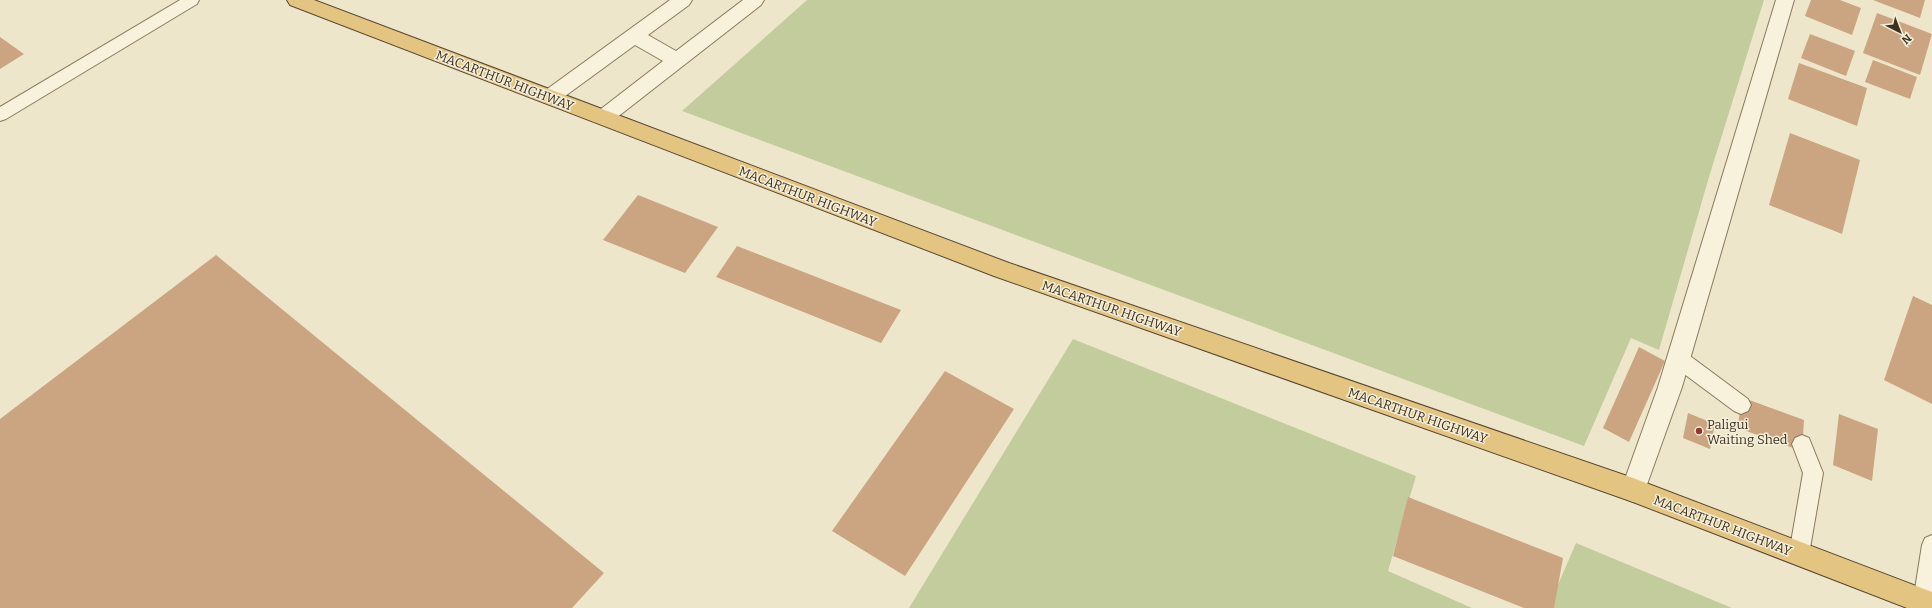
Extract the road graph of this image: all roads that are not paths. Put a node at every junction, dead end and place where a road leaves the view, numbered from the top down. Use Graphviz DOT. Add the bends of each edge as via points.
graph roads {
  1 [pos="192,0"];
  2 [pos="296,0"];
  3 [pos="683,0"];
  4 [pos="755,0"];
  5 [pos="1784,0"];
  6 [pos="634,36"];
  7 [pos="677,60"];
  8 [pos="550,97"];
  9 [pos="0,115"];
  10 [pos="604,118"];
  11 [pos="1679,359"];
  12 [pos="1741,405"];
  13 [pos="1802,444"];
  14 [pos="1633,490"];
  15 [pos="1932,545"];
  16 [pos="1799,554"];
  17 [pos="1928,604"];
  1 -- 9 [label="lane"];
  2 -- 8 [label="highway, MACARTHUR HIGHWAY"];
  3 -- 6 [label="street"];
  4 -- 7 [label="street"];
  5 -- 11 [label="street"];
  6 -- 7 [label="street"];
  6 -- 8 [label="street"];
  7 -- 10 [label="street"];
  8 -- 10 [label="highway, MACARTHUR HIGHWAY"];
  10 -- 14 [label="highway, MACARTHUR HIGHWAY" via="1002,270"];
  11 -- 12 [label="lane"];
  11 -- 14 [label="street"];
  13 -- 16 [label="lane" via="1813,473"];
  14 -- 16 [label="highway, MACARTHUR HIGHWAY"];
  15 -- 17 [label="lane"];
  16 -- 17 [label="highway, MACARTHUR HIGHWAY"];
}
